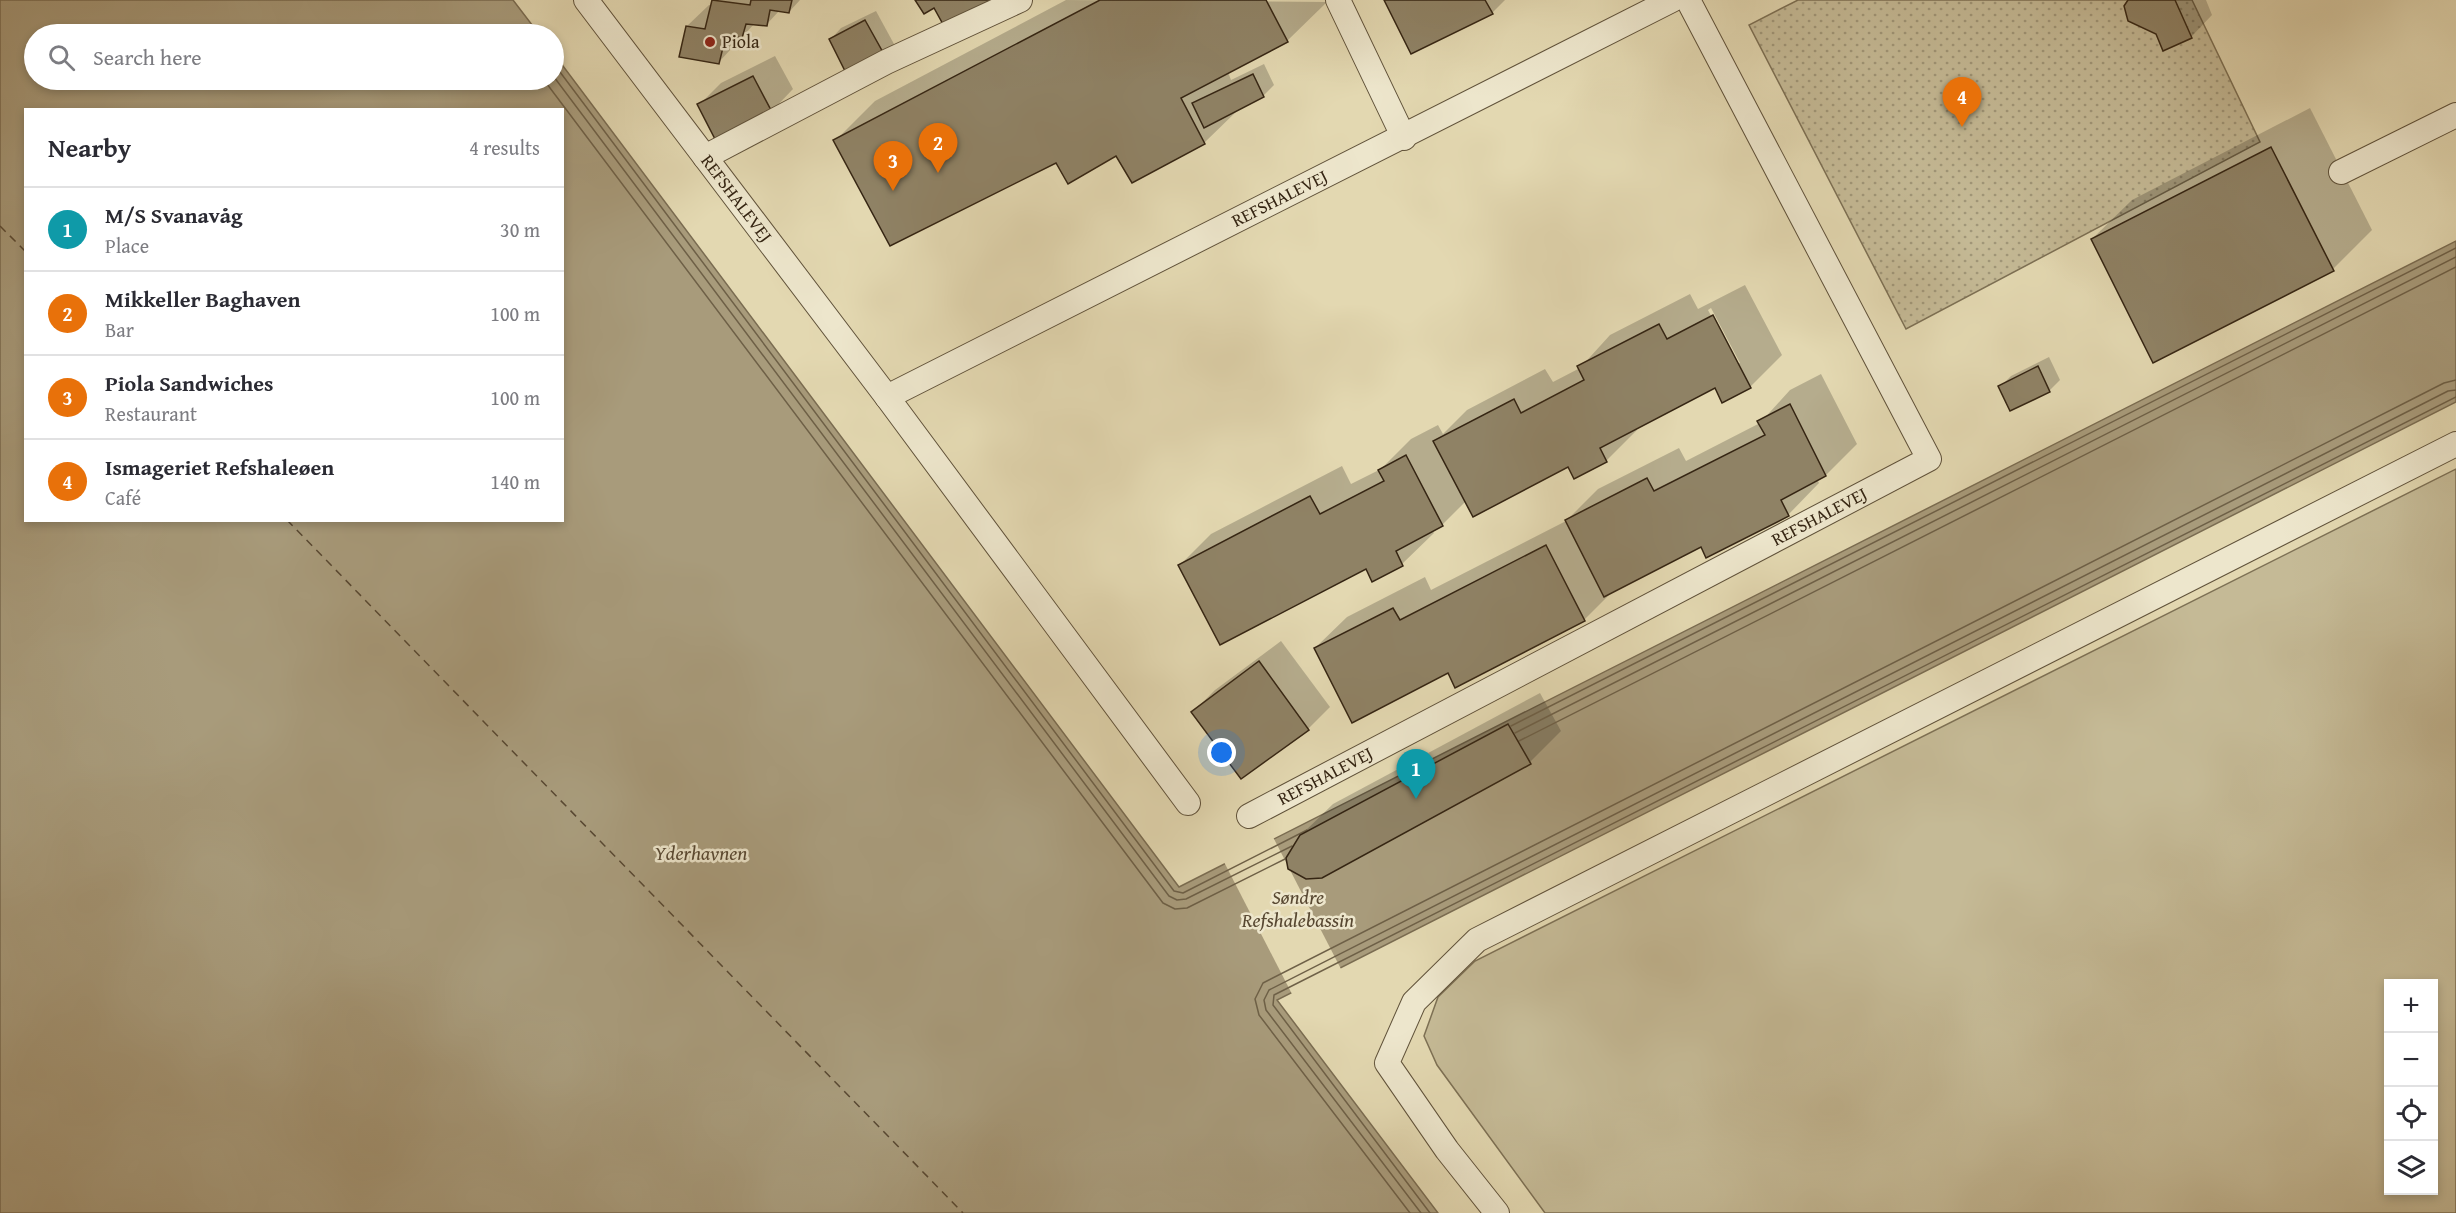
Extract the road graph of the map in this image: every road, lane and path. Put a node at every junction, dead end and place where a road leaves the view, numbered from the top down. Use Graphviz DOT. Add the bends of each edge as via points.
graph roads {
  1 [pos="586,0"];
  2 [pos="1020,0"];
  3 [pos="1338,0"];
  4 [pos="1672,0"];
  5 [pos="1688,0"];
  6 [pos="2456,115"];
  7 [pos="1404,138"];
  8 [pos="705,157"];
  9 [pos="2341,172"];
  10 [pos="887,397"];
  11 [pos="2456,444"];
  12 [pos="1188,803"];
  13 [pos="1250,816"];
  14 [pos="1497,1213"];
  1 -- 8 [label="lane, REFSHALEVEJ"];
  2 -- 8 [label="lane" via="886,62"];
  3 -- 7 [label="lane"];
  4 -- 7 [label="lane, REFSHALEVEJ"];
  5 -- 13 [label="lane, REFSHALEVEJ" via="1929,459"];
  6 -- 9 [label="lane"];
  7 -- 10 [label="lane, REFSHALEVEJ"];
  8 -- 10 [label="lane, REFSHALEVEJ"];
  10 -- 12 [label="lane, REFSHALEVEJ"];
  11 -- 14 [label="lane" via="1477,940 1414,1002 1388,1063"];
}
